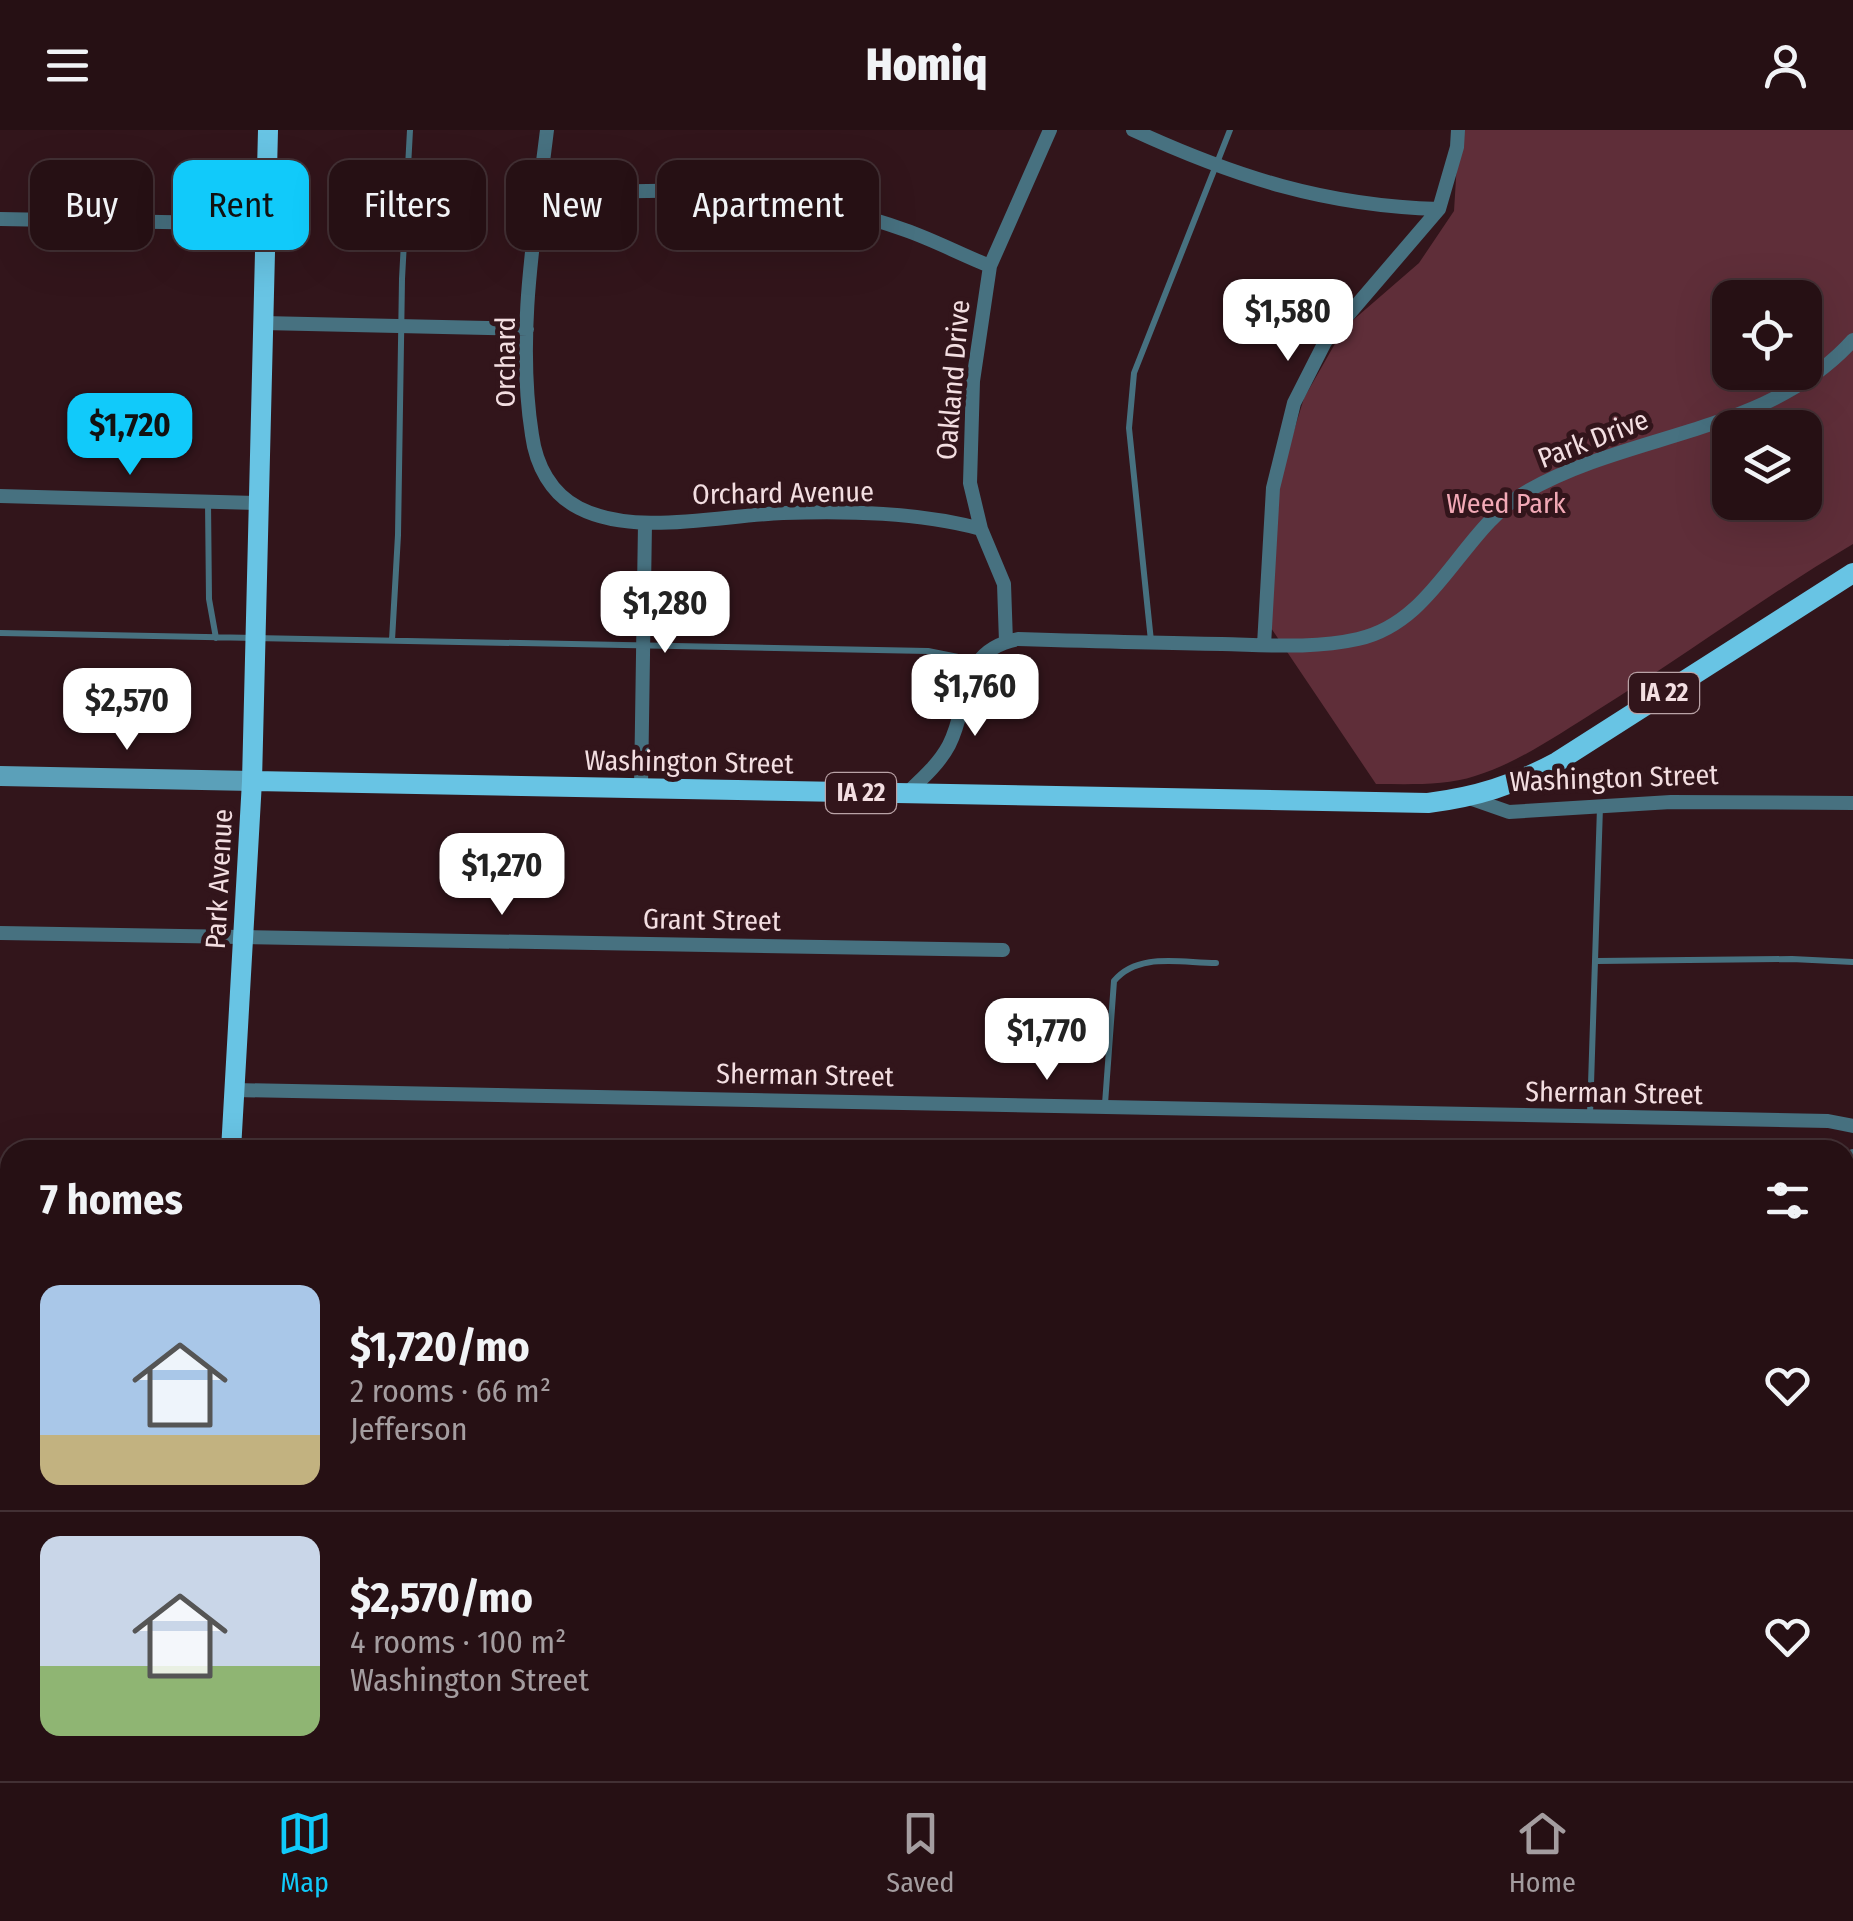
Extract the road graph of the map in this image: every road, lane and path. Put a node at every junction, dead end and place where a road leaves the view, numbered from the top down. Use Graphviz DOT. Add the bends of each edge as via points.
graph roads {
  1 [pos="268,130"];
  2 [pos="410,130"];
  3 [pos="547,130"];
  4 [pos="1050,130"];
  5 [pos="1133,130"];
  6 [pos="1230,130"];
  7 [pos="1461,130"];
  8 [pos="267,160"];
  9 [pos="544,160"];
  10 [pos="1214,165"];
  11 [pos="637,189"];
  12 [pos="1438,209"];
  13 [pos="0,219"];
  14 [pos="173,222"];
  15 [pos="265,250"];
  16 [pos="535,250"];
  17 [pos="990,266"];
  18 [pos="263,323"];
  19 [pos="401,326"];
  20 [pos="527,328"];
  21 [pos="1853,340"];
  22 [pos="0,496"];
  23 [pos="208,502"];
  24 [pos="259,504"];
  25 [pos="645,522"];
  26 [pos="981,529"];
  27 [pos="1853,573"];
  28 [pos="0,633"];
  29 [pos="216,638"];
  30 [pos="256,638"];
  31 [pos="392,640"];
  32 [pos="1006,642"];
  33 [pos="1151,643"];
  34 [pos="644,645"];
  35 [pos="1264,645"];
  36 [pos="978,661"];
  37 [pos="0,776"];
  38 [pos="252,781"];
  39 [pos="642,788"];
  40 [pos="906,794"];
  41 [pos="1469,798"];
  42 [pos="1853,803"];
  43 [pos="1600,806"];
  44 [pos="0,933"];
  45 [pos="244,938"];
  46 [pos="1003,950"];
  47 [pos="1597,961"];
  48 [pos="1853,962"];
  49 [pos="1216,963"];
  50 [pos="235,1090"];
  51 [pos="1105,1106"];
  52 [pos="1590,1118"];
  53 [pos="1853,1126"];
  54 [pos="232,1140"];
  1 -- 8 [label="main road, Park Avenue"];
  2 -- 19 [label="lane"];
  3 -- 9 [label="street, Orchard"];
  4 -- 17 [label="street, Oakland Drive"];
  5 -- 10 [label="street"];
  6 -- 10 [label="lane"];
  7 -- 12 [label="street"];
  10 -- 12 [label="street" via="1291,191 1363,205"];
  10 -- 33 [label="lane" via="1134,373 1129,428"];
  11 -- 17 [label="street" via="798,201 891,226"];
  12 -- 35 [label="street" via="1325,342 1294,403 1270,519"];
  13 -- 14 [label="street"];
  15 -- 18 [label="main road, Park Avenue"];
  16 -- 20 [label="street, Orchard"];
  17 -- 26 [label="street, Oakland Drive" via="968,461"];
  18 -- 19 [label="street"];
  18 -- 24 [label="main road, Park Avenue"];
  19 -- 20 [label="street"];
  19 -- 31 [label="lane"];
  20 -- 25 [label="street, Orchard" via="532,437 543,474 579,508"];
  21 -- 35 [label="street, Park Drive" via="1804,384 1758,406 1520,496 1490,519 1394,625 1334,643"];
  22 -- 23 [label="street"];
  23 -- 24 [label="street"];
  23 -- 29 [label="lane" via="208,598"];
  24 -- 30 [label="main road, Park Avenue"];
  25 -- 26 [label="street, Orchard Avenue" via="838,512"];
  25 -- 34 [label="street"];
  26 -- 32 [label="street, Oakland Drive" via="1004,584"];
  27 -- 41 [label="main road, IA 22" via="1557,762"];
  28 -- 29 [label="lane"];
  29 -- 30 [label="lane"];
  30 -- 31 [label="lane"];
  30 -- 38 [label="main road, Park Avenue"];
  31 -- 34 [label="lane"];
  32 -- 33 [label="street, Park Drive"];
  32 -- 36 [label="street"];
  33 -- 35 [label="street, Park Drive"];
  34 -- 36 [label="lane" via="928,652"];
  34 -- 39 [label="street"];
  36 -- 40 [label="street" via="948,748"];
  37 -- 38 [label="main road, Washington Street"];
  38 -- 39 [label="main road, Washington Street / IA 22"];
  38 -- 45 [label="main road, Park Avenue"];
  39 -- 40 [label="main road, Washington Street / IA 22"];
  40 -- 41 [label="main road, Washington Street / IA 22" via="1428,803"];
  41 -- 43 [label="street, Washington Street" via="1508,812"];
  42 -- 43 [label="street, Washington Street"];
  43 -- 47 [label="lane"];
  44 -- 45 [label="street, Grant Street"];
  45 -- 46 [label="street, Grant Street"];
  45 -- 50 [label="main road, Park Avenue"];
  47 -- 48 [label="lane"];
  47 -- 52 [label="lane"];
  49 -- 51 [label="lane" via="1143,962 1114,981"];
  50 -- 51 [label="street, Sherman Street"];
  50 -- 54 [label="main road, Park Avenue"];
  51 -- 52 [label="street, Sherman Street"];
  52 -- 53 [label="street, Sherman Street" via="1828,1120"];
}
